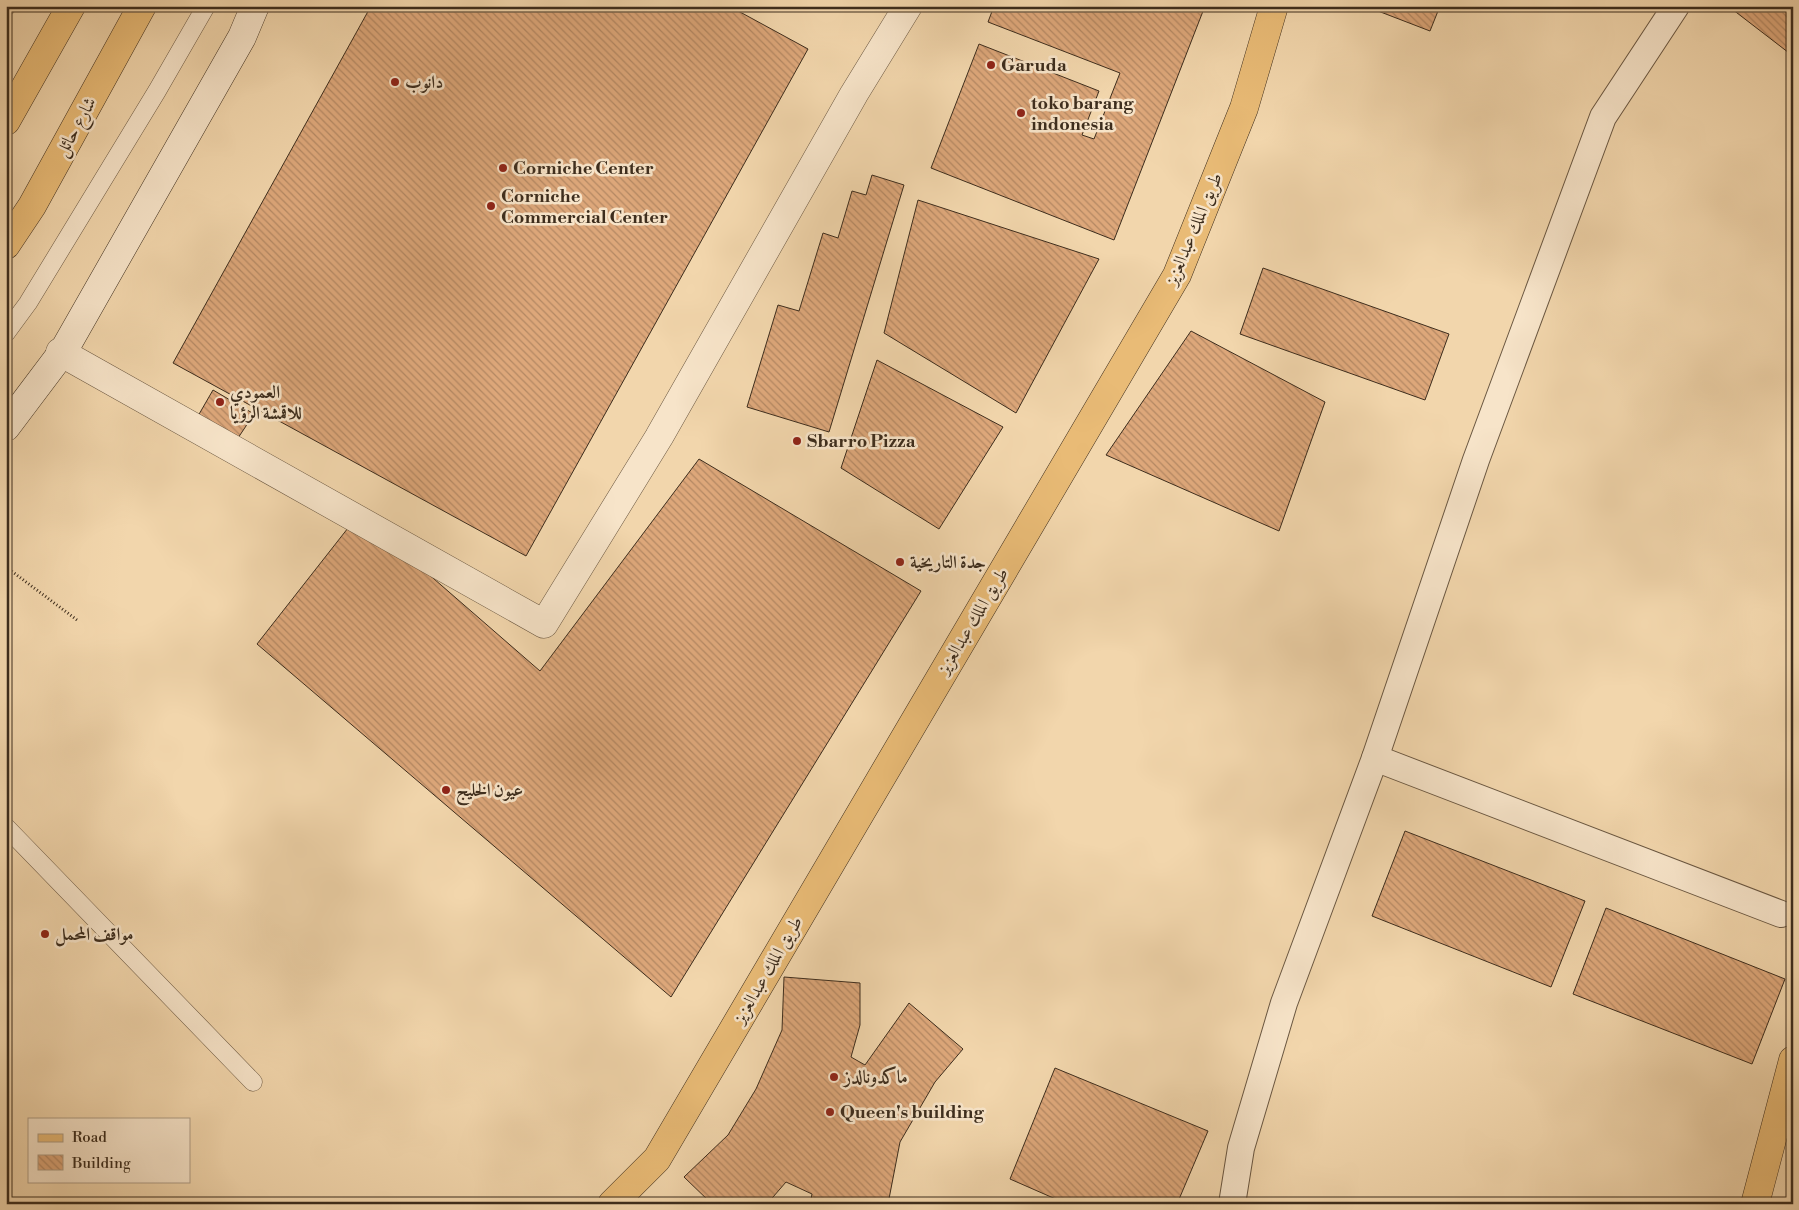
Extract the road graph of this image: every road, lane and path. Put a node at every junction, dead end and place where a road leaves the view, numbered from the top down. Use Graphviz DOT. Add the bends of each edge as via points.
graph roads {
  1 [pos="71,6"];
  2 [pos="142,6"];
  3 [pos="206,6"];
  4 [pos="255,6"];
  5 [pos="908,6"];
  6 [pos="1274,6"];
  7 [pos="1676,6"];
  8 [pos="6,121"];
  9 [pos="6,245"];
  10 [pos="6,333"];
  11 [pos="60,352"];
  12 [pos="6,427"];
  13 [pos="6,567"];
  14 [pos="77,620"];
  15 [pos="1375,758"];
  16 [pos="6,827"];
  17 [pos="1781,914"];
  18 [pos="1793,1060"];
  19 [pos="253,1082"];
  20 [pos="612,1204"];
  21 [pos="1232,1204"];
  22 [pos="1755,1204"];
  1 -- 8 [label="main road"];
  2 -- 9 [label="main road, شارع حائل" via="32,206"];
  3 -- 10 [label="lane" via="28,303"];
  4 -- 11 [label="street" via="237,46"];
  5 -- 11 [label="street" via="854,94 659,437 544,624"];
  6 -- 20 [label="main road, طريق الملك عبدالعزيز" via="1244,108 1177,274 657,1159"];
  7 -- 15 [label="street" via="1604,117 1476,460"];
  11 -- 12 [label="street"];
  13 -- 14 [label="path"];
  15 -- 17 [label="street"];
  15 -- 21 [label="street" via="1284,1003 1241,1148"];
  16 -- 19 [label="lane"];
  18 -- 22 [label="main road"];
}
